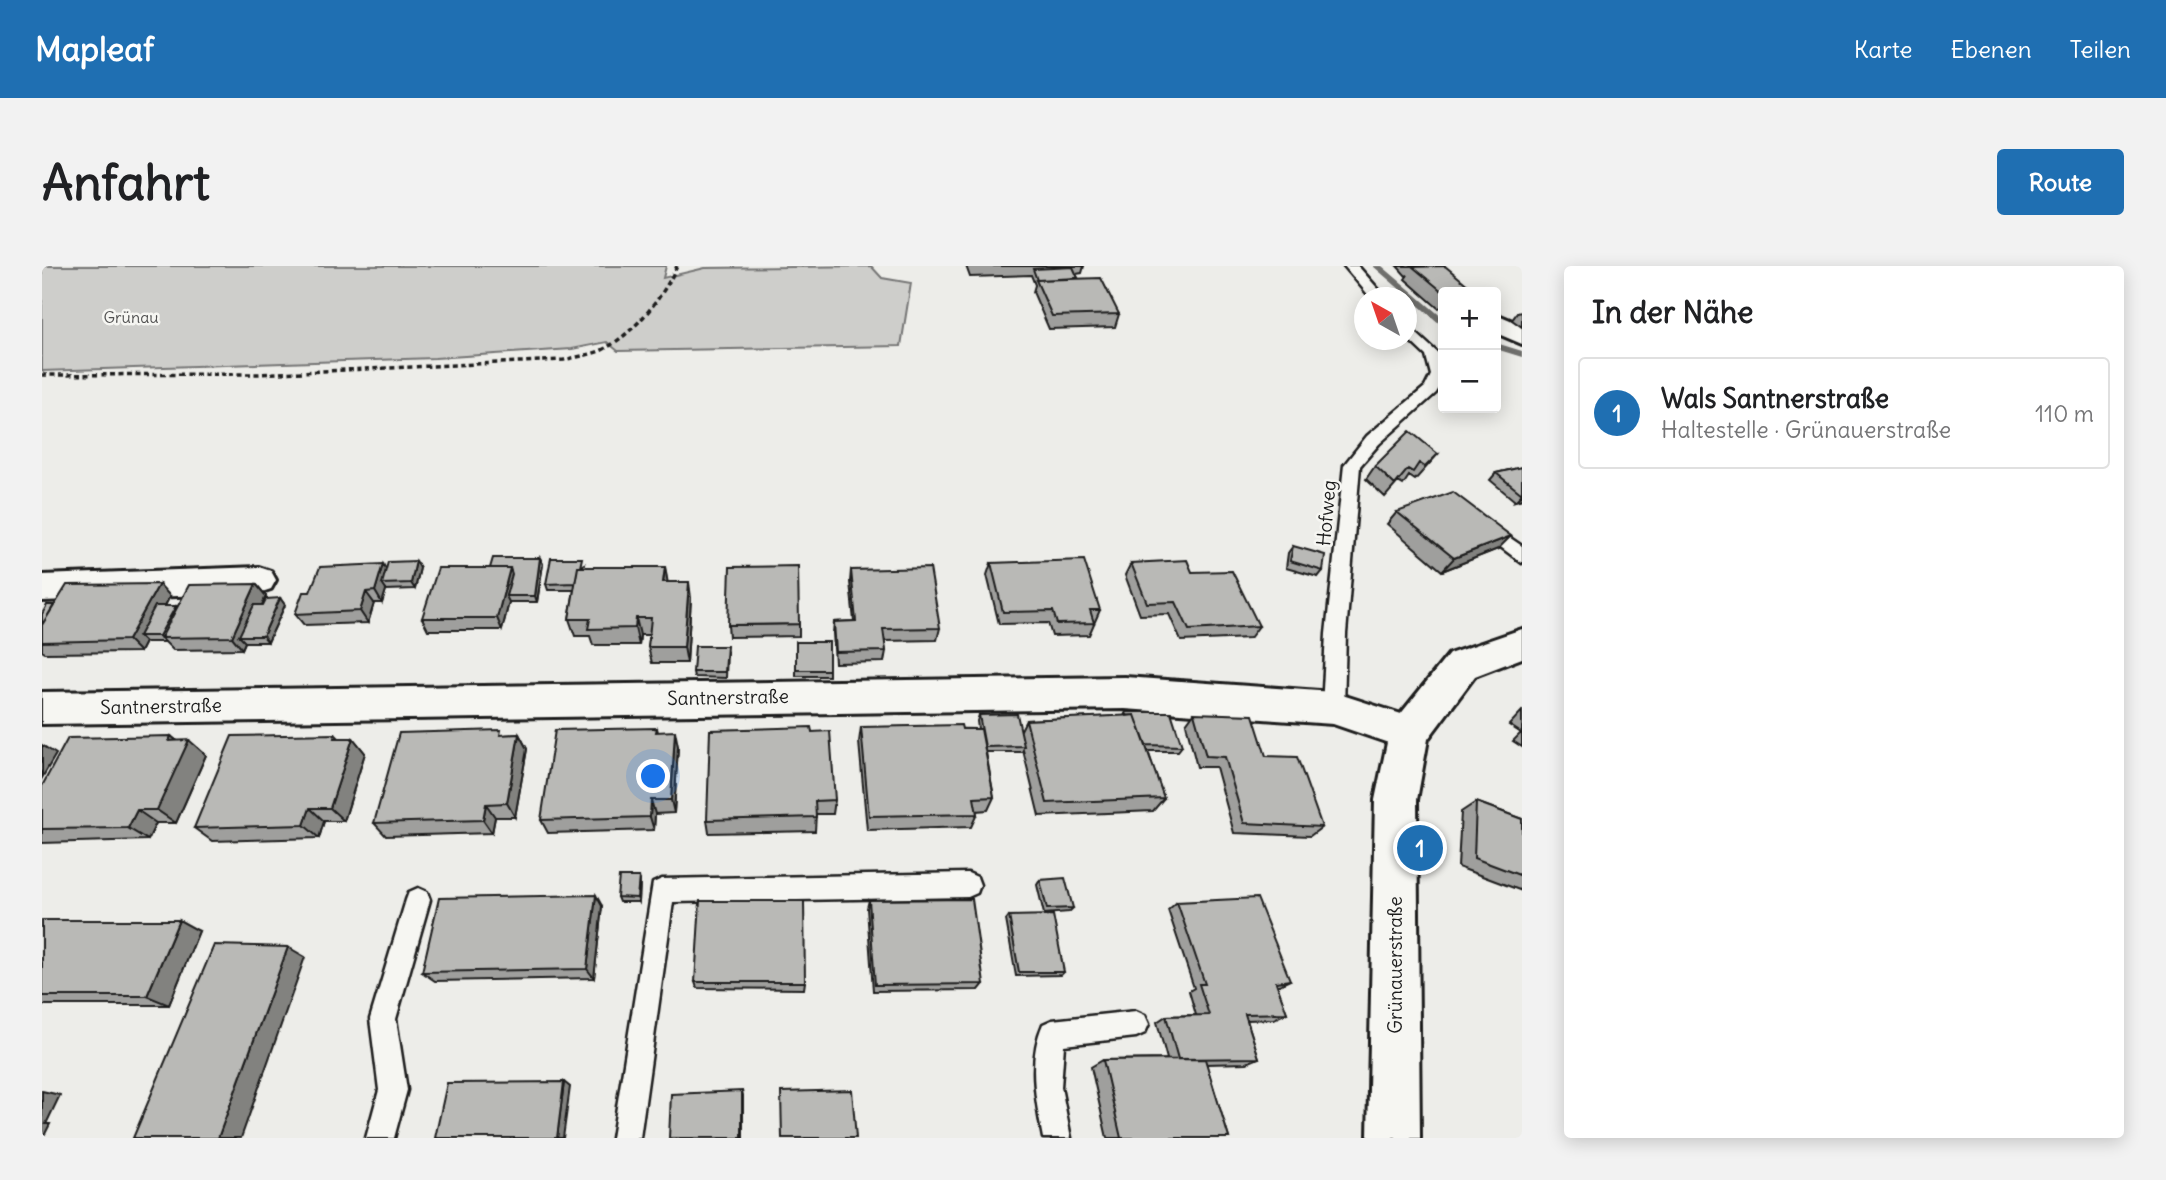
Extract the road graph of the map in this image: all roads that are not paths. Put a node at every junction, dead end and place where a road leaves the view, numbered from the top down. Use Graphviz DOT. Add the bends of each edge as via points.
graph roads {
  1 [pos="1351,266"];
  2 [pos="1369,287"];
  3 [pos="1501,326"];
  4 [pos="1522,336"];
  5 [pos="1417,339"];
  6 [pos="1477,520"];
  7 [pos="1522,556"];
  8 [pos="259,580"];
  9 [pos="45,592"];
  10 [pos="1522,643"];
  11 [pos="42,708"];
  12 [pos="1333,708"];
  13 [pos="1409,733"];
  14 [pos="968,885"];
  15 [pos="418,900"];
  16 [pos="1136,1024"];
  17 [pos="380,1138"];
  18 [pos="626,1138"];
  19 [pos="1057,1138"];
  20 [pos="1394,1138"];
  1 -- 2 [label="lane"];
  3 -- 4 [label="street"];
  5 -- 12 [label="lane, Hofweg" via="1433,355 1439,375 1431,390 1373,440 1352,465"];
  6 -- 7 [label="lane"];
  8 -- 9 [label="street"];
  10 -- 13 [label="street, Grünauerstraße" via="1462,665"];
  11 -- 12 [label="street, Santnerstraße" via="1125,693"];
  12 -- 13 [label="street, Santnerstraße"];
  13 -- 20 [label="street, Grünauerstraße" via="1396,800"];
  14 -- 18 [label="lane" via="662,891"];
  15 -- 17 [label="lane" via="383,1019 393,1090"];
  16 -- 19 [label="lane" via="1052,1032 1047,1087"];
}
